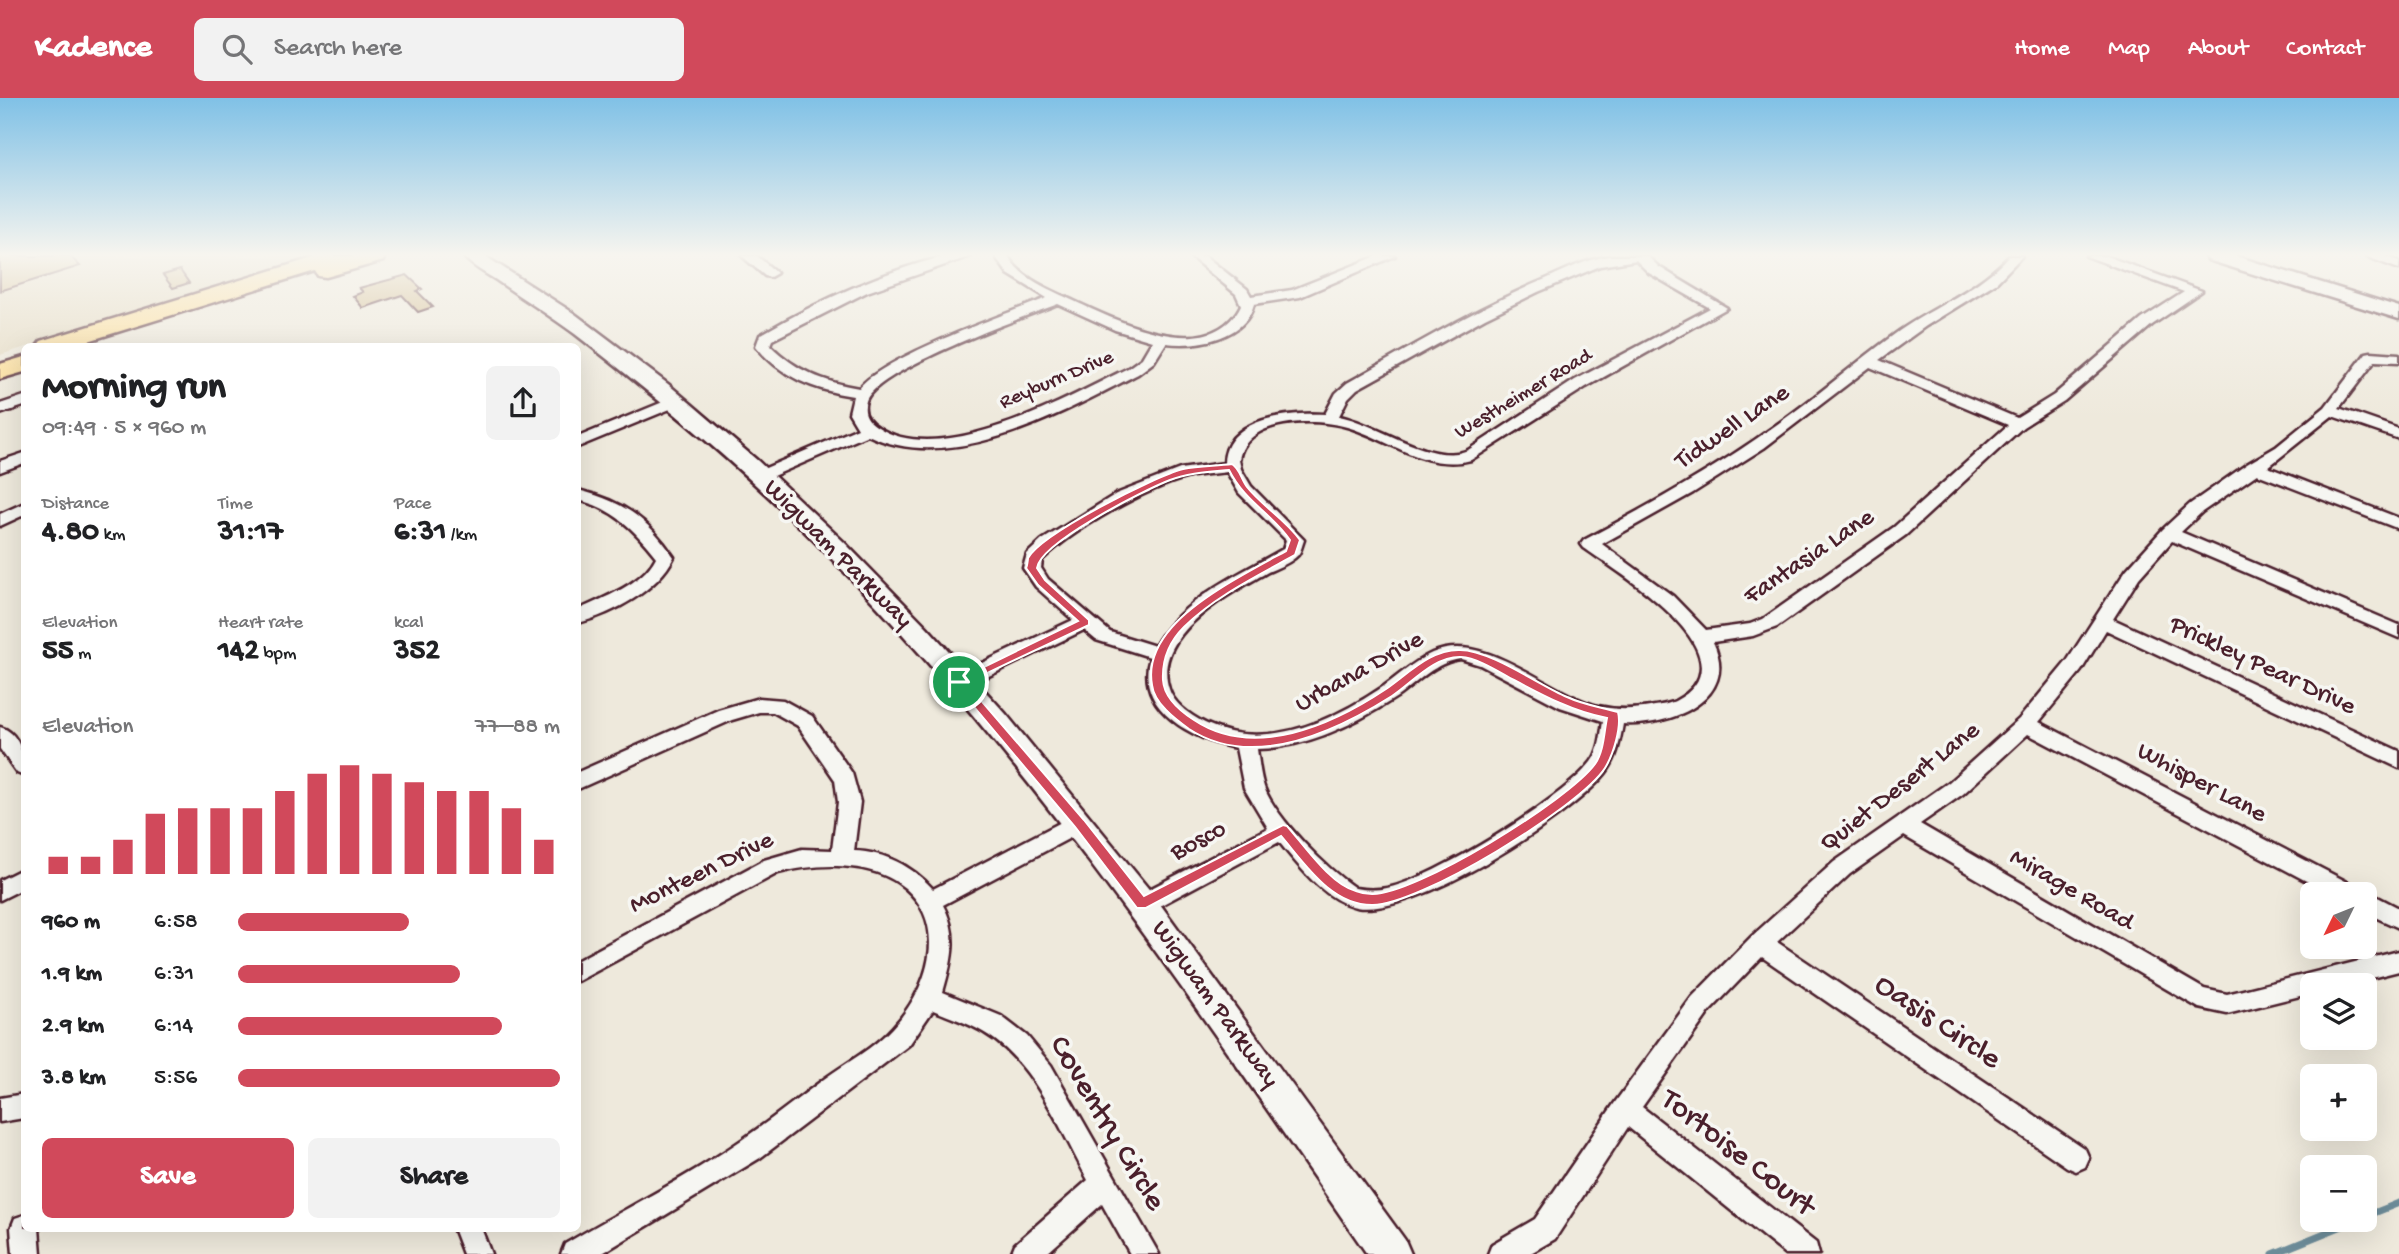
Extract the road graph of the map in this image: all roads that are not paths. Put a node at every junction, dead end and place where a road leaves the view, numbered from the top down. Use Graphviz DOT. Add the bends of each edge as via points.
graph roads {
  1 [pos="167,310"];
  2 [pos="199,310"];
  3 [pos="553,310"];
  4 [pos="820,310"];
  5 [pos="1031,310"];
  6 [pos="1082,310"];
  7 [pos="1246,310"];
  8 [pos="1491,310"];
  9 [pos="1716,310"];
  10 [pos="1942,310"];
  11 [pos="2165,310"];
  12 [pos="1161,338"];
  13 [pos="59,343"];
  14 [pos="91,343"];
  15 [pos="21,355"];
  16 [pos="2389,357"];
  17 [pos="1867,360"];
  18 [pos="0,362"];
  19 [pos="21,365"];
  20 [pos="0,372"];
  21 [pos="862,393"];
  22 [pos="21,402"];
  23 [pos="675,402"];
  24 [pos="0,409"];
  25 [pos="2330,410"];
  26 [pos="1330,419"];
  27 [pos="2018,424"];
  28 [pos="869,429"];
  29 [pos="2399,434"];
  30 [pos="581,441"];
  31 [pos="21,459"];
  32 [pos="0,467"];
  33 [pos="1232,467"];
  34 [pos="2253,467"];
  35 [pos="760,476"];
  36 [pos="581,496"];
  37 [pos="21,510"];
  38 [pos="0,521"];
  39 [pos="2399,524"];
  40 [pos="2169,533"];
  41 [pos="581,615"];
  42 [pos="2102,621"];
  43 [pos="1085,622"];
  44 [pos="2399,632"];
  45 [pos="1704,637"];
  46 [pos="1161,654"];
  47 [pos="959,682"];
  48 [pos="1614,715"];
  49 [pos="2026,724"];
  50 [pos="1,739"];
  51 [pos="1245,741"];
  52 [pos="2399,761"];
  53 [pos="21,764"];
  54 [pos="581,780"];
  55 [pos="1079,823"];
  56 [pos="1903,825"];
  57 [pos="1283,830"];
  58 [pos="842,857"];
  59 [pos="21,879"];
  60 [pos="2328,882"];
  61 [pos="0,891"];
  62 [pos="930,901"];
  63 [pos="1142,904"];
  64 [pos="2377,908"];
  65 [pos="2399,919"];
  66 [pos="1760,943"];
  67 [pos="2399,961"];
  68 [pos="581,969"];
  69 [pos="929,997"];
  70 [pos="21,1106"];
  71 [pos="1625,1109"];
  72 [pos="0,1110"];
  73 [pos="2076,1158"];
  74 [pos="1105,1183"];
  75 [pos="25,1232"];
  76 [pos="469,1232"];
  77 [pos="1806,1253"];
  78 [pos="27,1254"];
  79 [pos="478,1254"];
  80 [pos="575,1254"];
  81 [pos="1025,1254"];
  82 [pos="1144,1254"];
  83 [pos="1391,1254"];
  84 [pos="1502,1254"];
  1 -- 13 [label="main road"];
  2 -- 14 [label="main road"];
  3 -- 23 [label="main road, Wigwam Parkway"];
  4 -- 21 [label="street" via="765,338 763,346 809,382"];
  5 -- 21 [label="street" via="928,352 883,375"];
  6 -- 12 [label="street" via="1123,329"];
  7 -- 12 [label="street" via="1219,334 1177,341"];
  8 -- 26 [label="street" via="1352,386 1340,396"];
  9 -- 26 [label="street, Westheimer Road" via="1536,410 1467,457 1444,460 1361,426"];
  10 -- 17 [label="street, Tidwell Lane"];
  11 -- 27 [label="street, Fantasia Lane" via="2059,398"];
  12 -- 28 [label="street, Reyburn Drive" via="1148,361 1135,369 1073,399 964,440 915,445 875,435"];
  15 -- 18 [label="main road"];
  16 -- 25 [label="street, Quiet Desert Lane" via="2371,356"];
  17 -- 27 [label="street"];
  17 -- 45 [label="street, Tidwell Lane" via="1782,428 1670,500 1590,544 1685,615"];
  19 -- 20 [label="main road"];
  21 -- 28 [label="street" via="859,416"];
  22 -- 24 [label="street"];
  23 -- 30 [label="street"];
  23 -- 35 [label="main road, Wigwam Parkway"];
  25 -- 29 [label="street"];
  25 -- 34 [label="street, Quiet Desert Lane" via="2282,450"];
  26 -- 33 [label="street" via="1282,420 1255,428 1237,443"];
  27 -- 45 [label="street, Fantasia Lane" via="1900,531 1770,623"];
  28 -- 35 [label="street"];
  31 -- 32 [label="street"];
  33 -- 43 [label="street" via="1186,472 1122,498 1033,558 1032,568 1042,583"];
  33 -- 46 [label="street" via="1243,488 1295,540 1291,552 1234,584 1181,624"];
  34 -- 39 [label="street"];
  34 -- 40 [label="street, Quiet Desert Lane"];
  35 -- 47 [label="main road, Wigwam Parkway" via="861,575"];
  36 -- 41 [label="street" via="618,507 635,519 664,556 662,566 641,584"];
  37 -- 38 [label="street"];
  40 -- 42 [label="street, Quiet Desert Lane" via="2132,574"];
  40 -- 44 [label="street"];
  42 -- 49 [label="street, Quiet Desert Lane" via="2074,666"];
  42 -- 52 [label="street, Prickley Pear Drive"];
  43 -- 46 [label="street" via="1103,636"];
  43 -- 47 [label="street"];
  45 -- 48 [label="street" via="1711,653 1711,670 1695,698 1674,710"];
  46 -- 51 [label="street, Urbana Drive" via="1158,688 1176,714 1199,730"];
  47 -- 55 [label="main road, Wigwam Parkway"];
  48 -- 51 [label="street, Urbana Drive" via="1563,700 1462,653 1423,667 1342,719 1299,736 1268,743"];
  48 -- 57 [label="street" via="1607,752 1599,767 1557,805 1490,851 1400,894 1373,900 1349,895 1321,874"];
  49 -- 56 [label="street, Quiet Desert Lane" via="1956,788"];
  49 -- 60 [label="street, Whisper Lane"];
  50 -- 53 [label="street"];
  51 -- 57 [label="street" via="1254,788"];
  54 -- 58 [label="street" via="725,715 776,705 805,722 845,779 849,802"];
  55 -- 62 [label="street"];
  55 -- 63 [label="main road, Wigwam Parkway"];
  56 -- 66 [label="street, Quiet Desert Lane" via="1842,868"];
  56 -- 67 [label="street, Mirage Road" via="2199,998 2227,1004"];
  57 -- 63 [label="street, Bosco"];
  58 -- 62 [label="street, Monteen Drive" via="874,860 912,881"];
  58 -- 68 [label="street, Monteen Drive" via="802,858 772,866"];
  59 -- 61 [label="street"];
  62 -- 69 [label="street" via="940,921 943,956"];
  63 -- 83 [label="main road, Wigwam Parkway"];
  64 -- 65 [label="street"];
  66 -- 71 [label="street, Quiet Desert Lane" via="1701,1004"];
  66 -- 73 [label="street, Oasis Circle"];
  69 -- 74 [label="street, Coventry Circle" via="992,1024 1018,1044 1042,1073"];
  69 -- 80 [label="street" via="900,1037 751,1149"];
  70 -- 72 [label="street"];
  71 -- 77 [label="street, Tortoise Court"];
  71 -- 84 [label="street, Quiet Desert Lane" via="1545,1229"];
  74 -- 81 [label="street"];
  74 -- 82 [label="street, Coventry Circle"];
  75 -- 78 [label="street"];
  76 -- 79 [label="street"];
}
